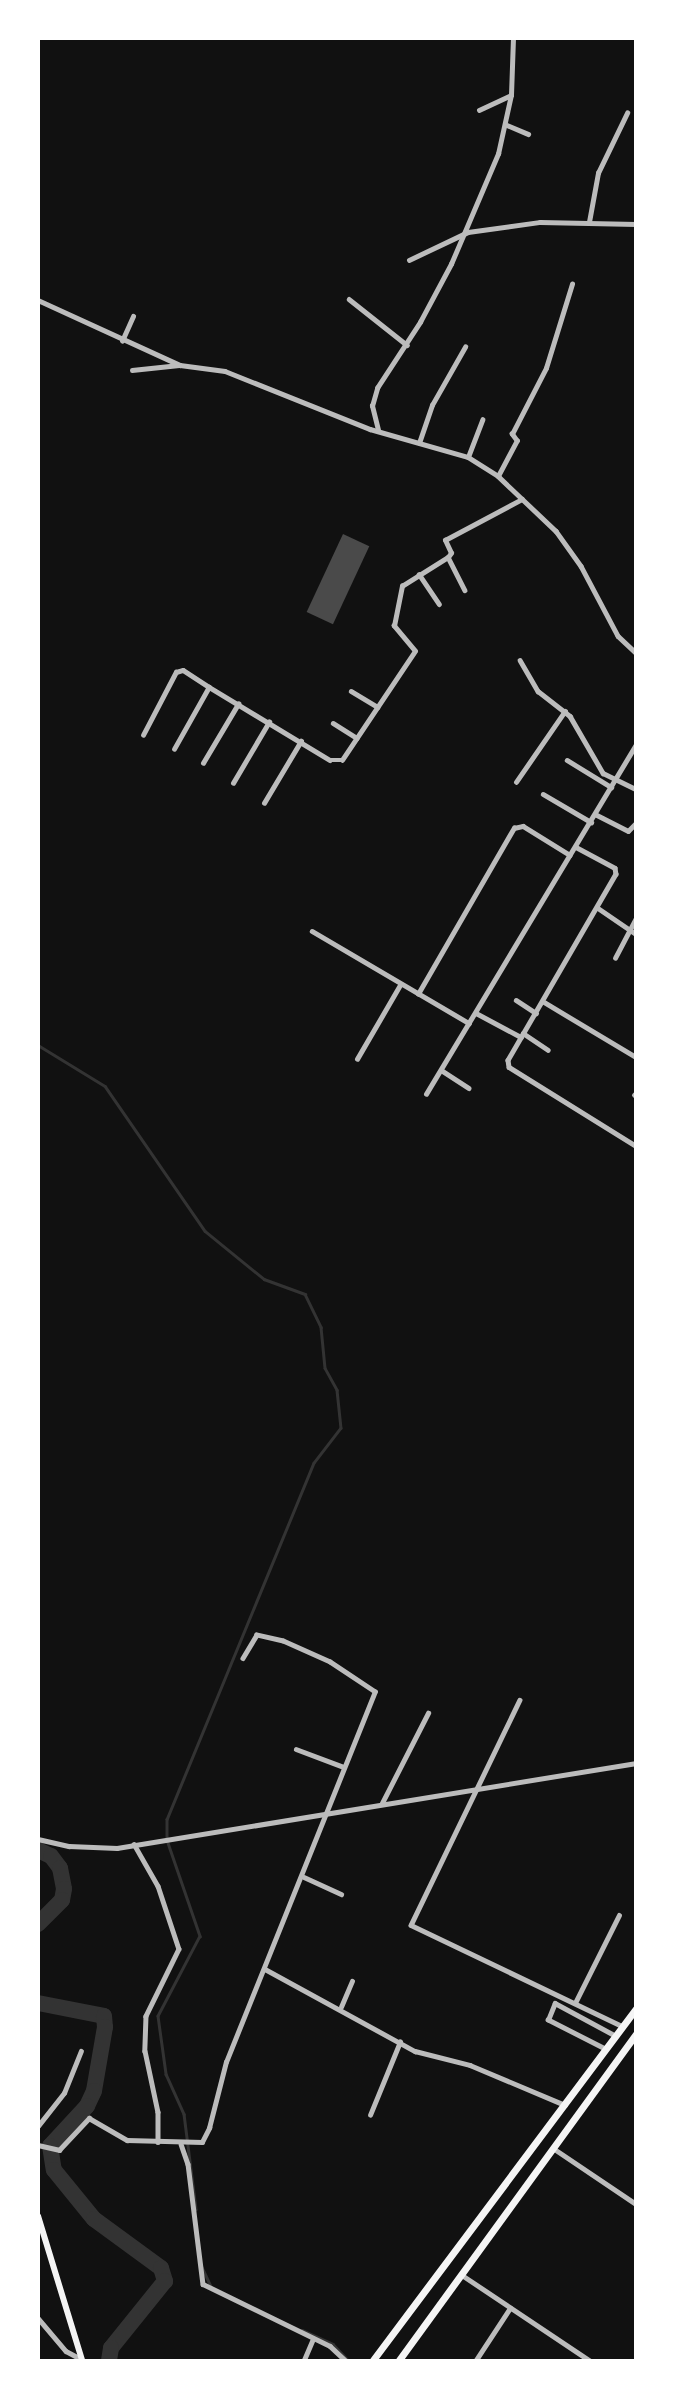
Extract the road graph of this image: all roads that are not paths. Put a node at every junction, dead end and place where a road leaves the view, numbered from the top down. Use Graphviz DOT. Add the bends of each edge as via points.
graph roads {
  1 [pos="513,38"];
  2 [pos="511,95"];
  3 [pos="479,110"];
  4 [pos="627,113"];
  5 [pos="507,125"];
  6 [pos="527,134"];
  7 [pos="589,222"];
  8 [pos="635,224"];
  9 [pos="468,232"];
  10 [pos="409,260"];
  11 [pos="572,284"];
  12 [pos="349,299"];
  13 [pos="38,300"];
  14 [pos="133,316"];
  15 [pos="122,341"];
  16 [pos="407,345"];
  17 [pos="465,347"];
  18 [pos="180,365"];
  19 [pos="132,370"];
  20 [pos="482,420"];
  21 [pos="378,431"];
  22 [pos="419,443"];
  23 [pos="468,457"];
  24 [pos="498,476"];
  25 [pos="522,499"];
  26 [pos="448,557"];
  27 [pos="419,574"];
  28 [pos="466,590"];
  29 [pos="439,604"];
  30 [pos="635,653"];
  31 [pos="520,660"];
  32 [pos="209,687"];
  33 [pos="351,691"];
  34 [pos="238,704"];
  35 [pos="378,706"];
  36 [pos="565,711"];
  37 [pos="269,722"];
  38 [pos="333,723"];
  39 [pos="143,734"];
  40 [pos="357,738"];
  41 [pos="301,741"];
  42 [pos="635,745"];
  43 [pos="174,749"];
  44 [pos="567,760"];
  45 [pos="204,763"];
  46 [pos="615,778"];
  47 [pos="516,782"];
  48 [pos="233,783"];
  49 [pos="611,787"];
  50 [pos="635,789"];
  51 [pos="542,793"];
  52 [pos="264,803"];
  53 [pos="595,814"];
  54 [pos="591,822"];
  55 [pos="635,823"];
  56 [pos="576,847"];
  57 [pos="570,855"];
  58 [pos="598,908"];
  59 [pos="635,918"];
  60 [pos="312,931"];
  61 [pos="629,931"];
  62 [pos="635,934"];
  63 [pos="615,958"];
  64 [pos="400,985"];
  65 [pos="418,994"];
  66 [pos="516,1000"];
  67 [pos="544,1002"];
  68 [pos="476,1013"];
  69 [pos="536,1013"];
  70 [pos="469,1023"];
  71 [pos="522,1035"];
  72 [pos="548,1050"];
  73 [pos="635,1057"];
  74 [pos="357,1059"];
  75 [pos="441,1070"];
  76 [pos="469,1088"];
  77 [pos="426,1094"];
  78 [pos="635,1146"];
  79 [pos="243,1658"];
  80 [pos="520,1700"];
  81 [pos="428,1713"];
  82 [pos="296,1749"];
  83 [pos="635,1763"];
  84 [pos="344,1768"];
  85 [pos="480,1787"];
  86 [pos="382,1803"];
  87 [pos="327,1813"];
  88 [pos="38,1839"];
  89 [pos="134,1844"];
  90 [pos="304,1877"];
  91 [pos="341,1894"];
  92 [pos="619,1915"];
  93 [pos="265,1969"];
  94 [pos="352,1980"];
  95 [pos="575,2003"];
  96 [pos="341,2007"];
  97 [pos="635,2009"];
  98 [pos="623,2026"];
  99 [pos="616,2036"];
  100 [pos="635,2037"];
  101 [pos="400,2042"];
  102 [pos="606,2049"];
  103 [pos="81,2050"];
  104 [pos="565,2105"];
  105 [pos="370,2115"];
  106 [pos="38,2126"];
  107 [pos="158,2142"];
  108 [pos="185,2143"];
  109 [pos="39,2145"];
  110 [pos="552,2148"];
  111 [pos="635,2204"];
  112 [pos="38,2216"];
  113 [pos="461,2274"];
  114 [pos="510,2308"];
  115 [pos="38,2318"];
  116 [pos="313,2339"];
  117 [pos="82,2360"];
  118 [pos="586,2360"];
  119 [pos="304,2361"];
  120 [pos="345,2361"];
  121 [pos="373,2361"];
  122 [pos="399,2361"];
  123 [pos="476,2361"];
  1 -- 2 [label="street"];
  2 -- 3 [label="street"];
  2 -- 5 [label="street"];
  4 -- 7 [label="street" via="598,173"];
  5 -- 6 [label="street"];
  5 -- 9 [label="street"];
  7 -- 8 [label="street"];
  7 -- 9 [label="street" via="540,222"];
  9 -- 10 [label="street"];
  9 -- 16 [label="street"];
  11 -- 24 [label="street" via="546,368 512,434 517,441"];
  12 -- 16 [label="street"];
  13 -- 15 [label="street"];
  14 -- 15 [label="street"];
  15 -- 18 [label="street"];
  16 -- 21 [label="street" via="373,397"];
  17 -- 22 [label="street" via="432,405"];
  18 -- 19 [label="street"];
  18 -- 21 [label="street" via="225,370"];
  20 -- 23 [label="street"];
  21 -- 22 [label="street"];
  22 -- 23 [label="street"];
  23 -- 24 [label="street"];
  24 -- 25 [label="street"];
  25 -- 26 [label="street" via="445,540 451,553"];
  25 -- 30 [label="street" via="556,531 581,566 618,636"];
  26 -- 27 [label="street"];
  26 -- 28 [label="street"];
  27 -- 29 [label="street"];
  27 -- 35 [label="street" via="402,586 394,626 415,651"];
  31 -- 36 [label="street" via="538,691"];
  32 -- 34 [label="street"];
  32 -- 39 [label="street" via="183,670 176,672"];
  32 -- 43 [label="street"];
  33 -- 35 [label="street"];
  34 -- 37 [label="street"];
  34 -- 45 [label="street"];
  35 -- 40 [label="street"];
  36 -- 46 [label="street" via="598,768"];
  36 -- 47 [label="street"];
  37 -- 41 [label="street"];
  37 -- 48 [label="street"];
  38 -- 40 [label="street"];
  40 -- 41 [label="street" via="342,760 336,761"];
  41 -- 52 [label="street"];
  42 -- 46 [label="street"];
  44 -- 49 [label="street"];
  46 -- 49 [label="street"];
  46 -- 50 [label="street"];
  49 -- 53 [label="street"];
  51 -- 54 [label="street"];
  53 -- 54 [label="street"];
  53 -- 55 [label="street" via="628,831"];
  54 -- 56 [label="street"];
  56 -- 57 [label="street"];
  56 -- 58 [label="street" via="616,870"];
  57 -- 65 [label="street" via="523,826 514,828"];
  57 -- 68 [label="street"];
  58 -- 61 [label="street"];
  58 -- 67 [label="street"];
  59 -- 61 [label="street"];
  60 -- 64 [label="street"];
  61 -- 62 [label="street"];
  61 -- 63 [label="street"];
  64 -- 65 [label="street"];
  64 -- 74 [label="street"];
  65 -- 70 [label="street"];
  66 -- 69 [label="street"];
  67 -- 69 [label="street"];
  67 -- 73 [label="street"];
  68 -- 70 [label="street"];
  68 -- 71 [label="street"];
  69 -- 71 [label="street"];
  70 -- 75 [label="street"];
  71 -- 72 [label="street"];
  71 -- 78 [label="street" via="508,1060 509,1067"];
  75 -- 76 [label="street"];
  75 -- 77 [label="street"];
  79 -- 84 [label="street" via="257,1635 283,1641 330,1662 374,1690"];
  80 -- 85 [label="street"];
  81 -- 86 [label="street"];
  82 -- 84 [label="street"];
  83 -- 85 [label="street"];
  84 -- 87 [label="street"];
  85 -- 86 [label="street"];
  85 -- 95 [label="street" via="411,1924"];
  86 -- 87 [label="street"];
  87 -- 89 [label="street"];
  87 -- 90 [label="street"];
  88 -- 89 [label="street" via="106,1849"];
  89 -- 107 [label="street" via="158,1886 179,1949 146,2016 145,2051 158,2112"];
  90 -- 91 [label="street"];
  90 -- 93 [label="street"];
  92 -- 95 [label="street"];
  93 -- 96 [label="street"];
  93 -- 108 [label="street" via="226,2062 206,2136 202,2142"];
  94 -- 96 [label="street"];
  95 -- 98 [label="street"];
  96 -- 101 [label="street"];
  97 -- 98 [label="highway"];
  98 -- 99 [label="highway"];
  99 -- 102 [label="highway"];
  99 -- 102 [label="street" via="555,2003 548,2020"];
  100 -- 110 [label="highway"];
  101 -- 104 [label="street" via="426,2055 519,2083"];
  101 -- 105 [label="street"];
  102 -- 104 [label="highway"];
  103 -- 106 [label="street" via="68,2086"];
  104 -- 121 [label="highway"];
  107 -- 108 [label="street"];
  107 -- 109 [label="street" via="118,2138 89,2118 63,2148"];
  108 -- 116 [label="street" via="203,2284"];
  110 -- 111 [label="street"];
  110 -- 113 [label="highway"];
  112 -- 117 [label="main road"];
  113 -- 114 [label="street"];
  113 -- 122 [label="highway"];
  114 -- 118 [label="street"];
  114 -- 123 [label="street"];
  115 -- 117 [label="street" via="66,2351"];
  116 -- 119 [label="street"];
  116 -- 120 [label="street"];
}
